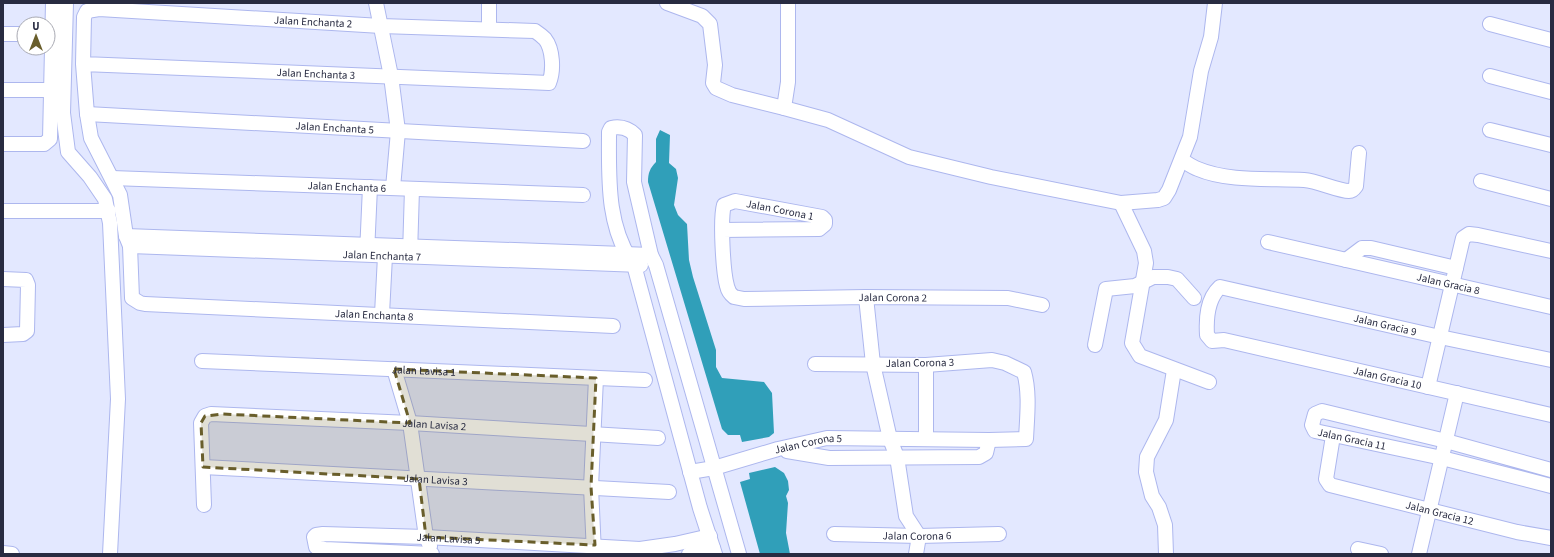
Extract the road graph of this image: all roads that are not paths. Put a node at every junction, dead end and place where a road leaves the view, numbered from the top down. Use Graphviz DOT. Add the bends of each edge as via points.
graph roads {
  1 [pos="53,3"];
  2 [pos="66,3"];
  3 [pos="376,3"];
  4 [pos="489,3"];
  5 [pos="667,3"];
  6 [pos="788,3"];
  7 [pos="1215,3"];
  8 [pos="119,7"];
  9 [pos="52,16"];
  10 [pos="1490,24"];
  11 [pos="380,26"];
  12 [pos="489,29"];
  13 [pos="3,34"];
  14 [pos="16,34"];
  15 [pos="1551,40"];
  16 [pos="51,56"];
  17 [pos="83,64"];
  18 [pos="390,76"];
  19 [pos="1490,76"];
  20 [pos="549,82"];
  21 [pos="3,90"];
  22 [pos="52,90"];
  23 [pos="1551,92"];
  24 [pos="784,108"];
  25 [pos="87,114"];
  26 [pos="1490,130"];
  27 [pos="398,131"];
  28 [pos="583,141"];
  29 [pos="3,144"];
  30 [pos="1551,145"];
  31 [pos="1359,153"];
  32 [pos="1182,160"];
  33 [pos="112,178"];
  34 [pos="1481,181"];
  35 [pos="370,187"];
  36 [pos="393,188"];
  37 [pos="412,189"];
  38 [pos="583,195"];
  39 [pos="1551,199"];
  40 [pos="1121,203"];
  41 [pos="3,211"];
  42 [pos="109,211"];
  43 [pos="722,230"];
  44 [pos="128,241"];
  45 [pos="1268,242"];
  46 [pos="368,250"];
  47 [pos="1551,250"];
  48 [pos="410,251"];
  49 [pos="384,256"];
  50 [pos="630,259"];
  51 [pos="653,260"];
  52 [pos="1346,260"];
  53 [pos="1456,268"];
  54 [pos="3,278"];
  55 [pos="1143,282"];
  56 [pos="1452,284"];
  57 [pos="1220,287"];
  58 [pos="866,297"];
  59 [pos="1194,298"];
  60 [pos="1042,305"];
  61 [pos="1551,307"];
  62 [pos="382,314"];
  63 [pos="613,326"];
  64 [pos="3,334"];
  65 [pos="1440,337"];
  66 [pos="1095,345"];
  67 [pos="1551,360"];
  68 [pos="202,361"];
  69 [pos="815,364"];
  70 [pos="873,364"];
  71 [pos="926,365"];
  72 [pos="394,369"];
  73 [pos="1174,370"];
  74 [pos="596,378"];
  75 [pos="645,380"];
  76 [pos="1209,382"];
  77 [pos="1428,387"];
  78 [pos="1457,394"];
  79 [pos="1551,415"];
  80 [pos="410,423"];
  81 [pos="593,433"];
  82 [pos="1333,436"];
  83 [pos="658,438"];
  84 [pos="890,439"];
  85 [pos="926,439"];
  86 [pos="1026,439"];
  87 [pos="989,440"];
  88 [pos="1446,441"];
  89 [pos="778,449"];
  90 [pos="897,457"];
  91 [pos="1442,458"];
  92 [pos="203,467"];
  93 [pos="714,468"];
  94 [pos="1551,470"];
  95 [pos="690,472"];
  96 [pos="419,479"];
  97 [pos="1551,486"];
  98 [pos="591,487"];
  99 [pos="669,492"];
  100 [pos="204,505"];
  101 [pos="1430,509"];
  102 [pos="834,534"];
  103 [pos="999,534"];
  104 [pos="919,536"];
  105 [pos="426,537"];
  106 [pos="1551,538"];
  107 [pos="712,546"];
  108 [pos="1358,549"];
  109 [pos="594,550"];
  110 [pos="3,553"];
  111 [pos="12,554"];
  112 [pos="110,554"];
  113 [pos="432,554"];
  114 [pos="689,554"];
  115 [pos="739,554"];
  116 [pos="916,554"];
  117 [pos="1166,554"];
  118 [pos="1381,554"];
  119 [pos="1419,554"];
  1 -- 9 [label="street"];
  2 -- 42 [label="street" via="63,113 68,152 90,177 105,199"];
  3 -- 11 [label="street"];
  4 -- 12 [label="street"];
  5 -- 24 [label="street" via="702,16 710,24 715,65 713,83 716,88 732,95"];
  6 -- 24 [label="street" via="788,82"];
  7 -- 32 [label="street" via="1211,37 1201,71 1190,137"];
  8 -- 11 [label="street, Jalan Enchanta 2"];
  8 -- 17 [label="street, Jalan Enchanta 2" via="87,11 84,17"];
  10 -- 15 [label="street"];
  11 -- 12 [label="street, Jalan Enchanta 2"];
  11 -- 18 [label="street"];
  12 -- 20 [label="street, Jalan Enchanta 2" via="535,31 546,40 552,55"];
  13 -- 14 [label="street"];
  16 -- 22 [label="street"];
  17 -- 18 [label="street, Jalan Enchanta 3"];
  17 -- 25 [label="street"];
  18 -- 20 [label="street, Jalan Enchanta 3"];
  18 -- 27 [label="street"];
  19 -- 23 [label="street"];
  21 -- 22 [label="street"];
  22 -- 29 [label="street" via="51,135 48,142"];
  24 -- 40 [label="street" via="828,120 909,157 991,177"];
  25 -- 27 [label="street, Jalan Enchanta 5"];
  25 -- 33 [label="street" via="91,138"];
  26 -- 30 [label="street"];
  27 -- 28 [label="street, Jalan Enchanta 5"];
  27 -- 36 [label="street"];
  31 -- 32 [label="street" via="1356,186 1349,191 1306,180 1216,174 1198,169"];
  32 -- 40 [label="street" via="1164,198"];
  33 -- 35 [label="street, Jalan Enchanta 6"];
  33 -- 44 [label="street" via="120,195"];
  34 -- 39 [label="street"];
  35 -- 36 [label="street, Jalan Enchanta 6"];
  35 -- 46 [label="street"];
  36 -- 37 [label="street, Jalan Enchanta 6"];
  37 -- 38 [label="street, Jalan Enchanta 6"];
  37 -- 48 [label="street"];
  40 -- 55 [label="street" via="1145,256"];
  41 -- 42 [label="street"];
  42 -- 112 [label="street" via="118,399"];
  43 -- 43 [label="street, Jalan Corona 1" via="724,205 735,201 822,217 825,224 819,229"];
  43 -- 58 [label="street, Jalan Corona 2" via="727,286 734,297"];
  44 -- 46 [label="street, Jalan Enchanta 7"];
  44 -- 62 [label="street, Jalan Enchanta 8" via="132,298 145,304"];
  45 -- 52 [label="street, Jalan Gracia 8"];
  46 -- 48 [label="street, Jalan Enchanta 7"];
  46 -- 49 [label="street, Jalan Enchanta 7"];
  47 -- 53 [label="street" via="1469,234 1461,242"];
  48 -- 49 [label="street, Jalan Enchanta 7"];
  48 -- 50 [label="street, Jalan Enchanta 7"];
  49 -- 62 [label="street"];
  50 -- 51 [label="street, Jalan Enchanta 7"];
  50 -- 51 [label="street" via="613,218 609,182 609,132 611,128 619,127 630,130 635,135 634,182"];
  50 -- 95 [label="street"];
  51 -- 93 [label="street"];
  52 -- 53 [label="street, Jalan Gracia 8" via="1362,248 1371,248"];
  52 -- 56 [label="street, Jalan Gracia 8"];
  53 -- 56 [label="street"];
  54 -- 64 [label="street" via="26,280 28,285 27,331 23,334"];
  55 -- 59 [label="street" via="1153,277 1177,278"];
  55 -- 66 [label="street" via="1135,286 1106,288"];
  55 -- 73 [label="street" via="1132,343 1140,356"];
  56 -- 61 [label="street, Jalan Gracia 8"];
  56 -- 65 [label="street"];
  57 -- 65 [label="street, Jalan Gracia 9"];
  57 -- 77 [label="street, Jalan Gracia 10" via="1210,300 1207,335 1212,341 1224,340"];
  58 -- 60 [label="street, Jalan Corona 2" via="1008,298"];
  58 -- 70 [label="street"];
  62 -- 63 [label="street, Jalan Enchanta 8"];
  65 -- 67 [label="street, Jalan Gracia 9"];
  65 -- 77 [label="street"];
  68 -- 72 [label="street, Jalan Lavisa 1"];
  69 -- 70 [label="street, Jalan Corona 3"];
  70 -- 71 [label="street, Jalan Corona 3"];
  70 -- 84 [label="street"];
  71 -- 85 [label="street"];
  71 -- 86 [label="street, Jalan Corona 3" via="992,360 1024,372 1028,404"];
  72 -- 74 [label="street, Jalan Lavisa 1"];
  72 -- 80 [label="street"];
  73 -- 76 [label="street"];
  73 -- 117 [label="street" via="1166,420 1147,457 1146,472 1152,496 1165,525"];
  74 -- 75 [label="street, Jalan Lavisa 1"];
  74 -- 81 [label="street"];
  77 -- 78 [label="street, Jalan Gracia 10"];
  78 -- 79 [label="street, Jalan Gracia 10"];
  78 -- 88 [label="street"];
  80 -- 81 [label="street, Jalan Lavisa 2"];
  80 -- 92 [label="street, Jalan Lavisa 2" via="211,414 205,416 201,423"];
  80 -- 96 [label="street"];
  81 -- 83 [label="street, Jalan Lavisa 2"];
  81 -- 98 [label="street"];
  82 -- 88 [label="street, Jalan Gracia 11" via="1315,431 1312,425 1315,414 1322,411"];
  82 -- 91 [label="street, Jalan Gracia 11"];
  82 -- 101 [label="street, Jalan Gracia 12" via="1326,479 1330,485"];
  84 -- 85 [label="street, Jalan Corona 5"];
  84 -- 89 [label="street, Jalan Corona 5" via="827,438"];
  84 -- 90 [label="street"];
  85 -- 87 [label="street, Jalan Corona 5"];
  86 -- 87 [label="street, Jalan Corona 5"];
  87 -- 90 [label="street, Jalan Corona 5" via="986,453 979,457"];
  88 -- 91 [label="street"];
  88 -- 94 [label="street, Jalan Gracia 11"];
  89 -- 90 [label="street, Jalan Corona 5" via="829,458"];
  89 -- 93 [label="street"];
  90 -- 104 [label="street" via="906,516"];
  91 -- 97 [label="street, Jalan Gracia 11"];
  91 -- 101 [label="street"];
  92 -- 96 [label="street, Jalan Lavisa 3"];
  92 -- 100 [label="street"];
  93 -- 95 [label="street"];
  93 -- 115 [label="street"];
  95 -- 107 [label="street"];
  96 -- 98 [label="street, Jalan Lavisa 3"];
  96 -- 105 [label="street"];
  98 -- 99 [label="street, Jalan Lavisa 3"];
  98 -- 109 [label="street"];
  101 -- 106 [label="street, Jalan Gracia 12" via="1517,532"];
  101 -- 119 [label="street"];
  102 -- 104 [label="street, Jalan Corona 6"];
  103 -- 104 [label="street, Jalan Corona 6"];
  104 -- 116 [label="street"];
  105 -- 109 [label="street, Jalan Lavisa 5"];
  105 -- 113 [label="street"];
  105 -- 113 [label="street, Jalan Lavisa 5" via="323,534 316,535 314,543 316,547 325,549"];
  107 -- 109 [label="street, Jalan Lavisa 5" via="675,544 640,549"];
  107 -- 114 [label="street"];
  108 -- 118 [label="street"];
  110 -- 111 [label="street"];
}
